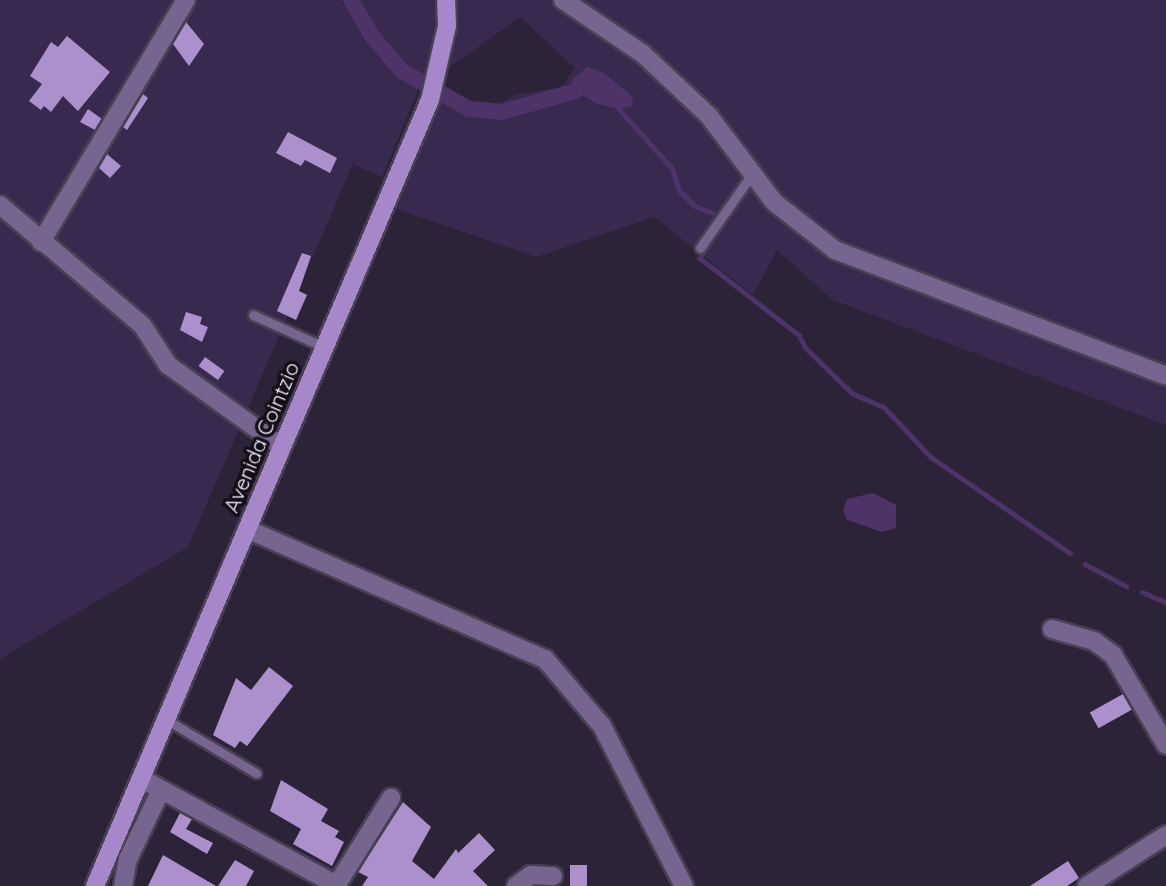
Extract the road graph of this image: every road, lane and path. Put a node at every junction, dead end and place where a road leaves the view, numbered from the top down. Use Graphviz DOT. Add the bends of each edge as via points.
graph roads {
  1 [pos="446,0"];
  2 [pos="563,0"];
  3 [pos="181,2"];
  4 [pos="752,174"];
  5 [pos="0,205"];
  6 [pos="41,242"];
  7 [pos="700,248"];
  8 [pos="253,315"];
  9 [pos="324,347"];
  10 [pos="1166,376"];
  11 [pos="282,447"];
  12 [pos="247,529"];
  13 [pos="1052,629"];
  14 [pos="167,720"];
  15 [pos="1166,745"];
  16 [pos="256,773"];
  17 [pos="142,779"];
  18 [pos="161,790"];
  19 [pos="391,798"];
  20 [pos="1166,835"];
  21 [pos="553,876"];
  22 [pos="95,886"];
  23 [pos="123,886"];
  24 [pos="337,886"];
  25 [pos="516,886"];
  26 [pos="684,886"];
  27 [pos="1087,886"];
  1 -- 9 [label="main road, Avenida Cointzio" via="447,26 433,91"];
  2 -- 4 [label="street" via="643,54 709,116"];
  3 -- 6 [label="street"];
  4 -- 7 [label="lane"];
  4 -- 10 [label="street" via="774,202 835,250"];
  5 -- 6 [label="street"];
  6 -- 11 [label="street" via="142,326 168,365"];
  8 -- 9 [label="lane"];
  9 -- 11 [label="main road, Avenida Cointzio"];
  11 -- 12 [label="main road, Avenida Cointzio"];
  12 -- 14 [label="main road, Avenida Cointzio"];
  12 -- 26 [label="street" via="545,659 602,726"];
  13 -- 15 [label="street" via="1094,641 1113,655"];
  14 -- 16 [label="lane"];
  14 -- 17 [label="main road, Avenida Cointzio"];
  17 -- 18 [label="street"];
  17 -- 22 [label="main road, Avenida Cointzio"];
  18 -- 23 [label="street" via="128,859"];
  18 -- 24 [label="street"];
  19 -- 24 [label="street"];
  20 -- 27 [label="street"];
  21 -- 25 [label="street" via="531,875"];
}
